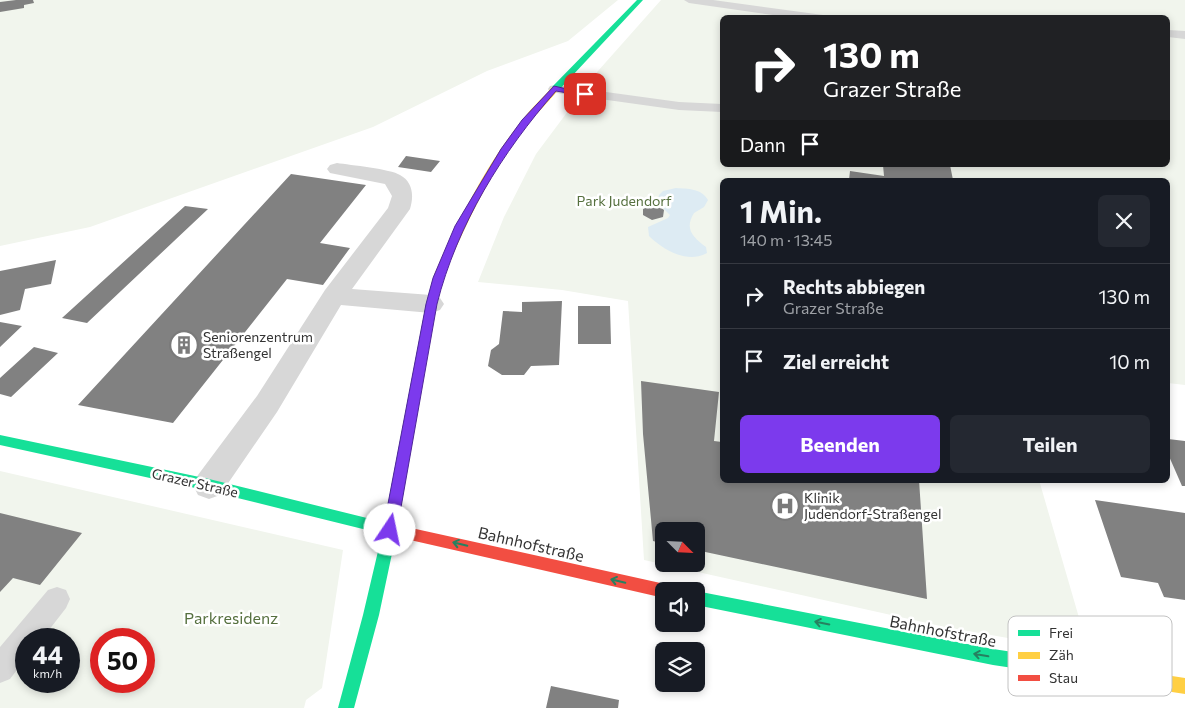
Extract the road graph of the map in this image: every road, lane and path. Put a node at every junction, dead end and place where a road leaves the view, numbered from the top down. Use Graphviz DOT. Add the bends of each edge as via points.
graph roads {
  1 [pos="640,0"];
  2 [pos="689,0"];
  3 [pos="802,15"];
  4 [pos="1170,34"];
  5 [pos="1185,35"];
  6 [pos="554,89"];
  7 [pos="720,108"];
  8 [pos="337,169"];
  9 [pos="334,296"];
  10 [pos="431,304"];
  11 [pos="0,440"];
  12 [pos="209,485"];
  13 [pos="390,530"];
  14 [pos="655,589"];
  15 [pos="57,598"];
  16 [pos="705,600"];
  17 [pos="1008,659"];
  18 [pos="0,669"];
  19 [pos="1172,684"];
  20 [pos="1185,686"];
  21 [pos="346,708"];
  1 -- 6 [label="main road"];
  2 -- 3 [label="lane"];
  4 -- 5 [label="lane"];
  6 -- 7 [label="lane" via="679,106"];
  6 -- 10 [label="main road" via="504,151 460,226"];
  8 -- 9 [label="street" via="392,179 403,196 398,209"];
  9 -- 10 [label="street"];
  9 -- 12 [label="street" via="268,404"];
  10 -- 13 [label="main road"];
  11 -- 12 [label="main road, Grazer Straße"];
  12 -- 13 [label="main road, Grazer Straße"];
  14 -- 13 [label="main road, Bahnhofstraße, one-way"];
  13 -- 21 [label="main road"];
  15 -- 18 [label="lane"];
  17 -- 16 [label="main road, Bahnhofstraße, one-way"];
  20 -- 19 [label="main road, Bahnhofstraße, one-way"];
}
